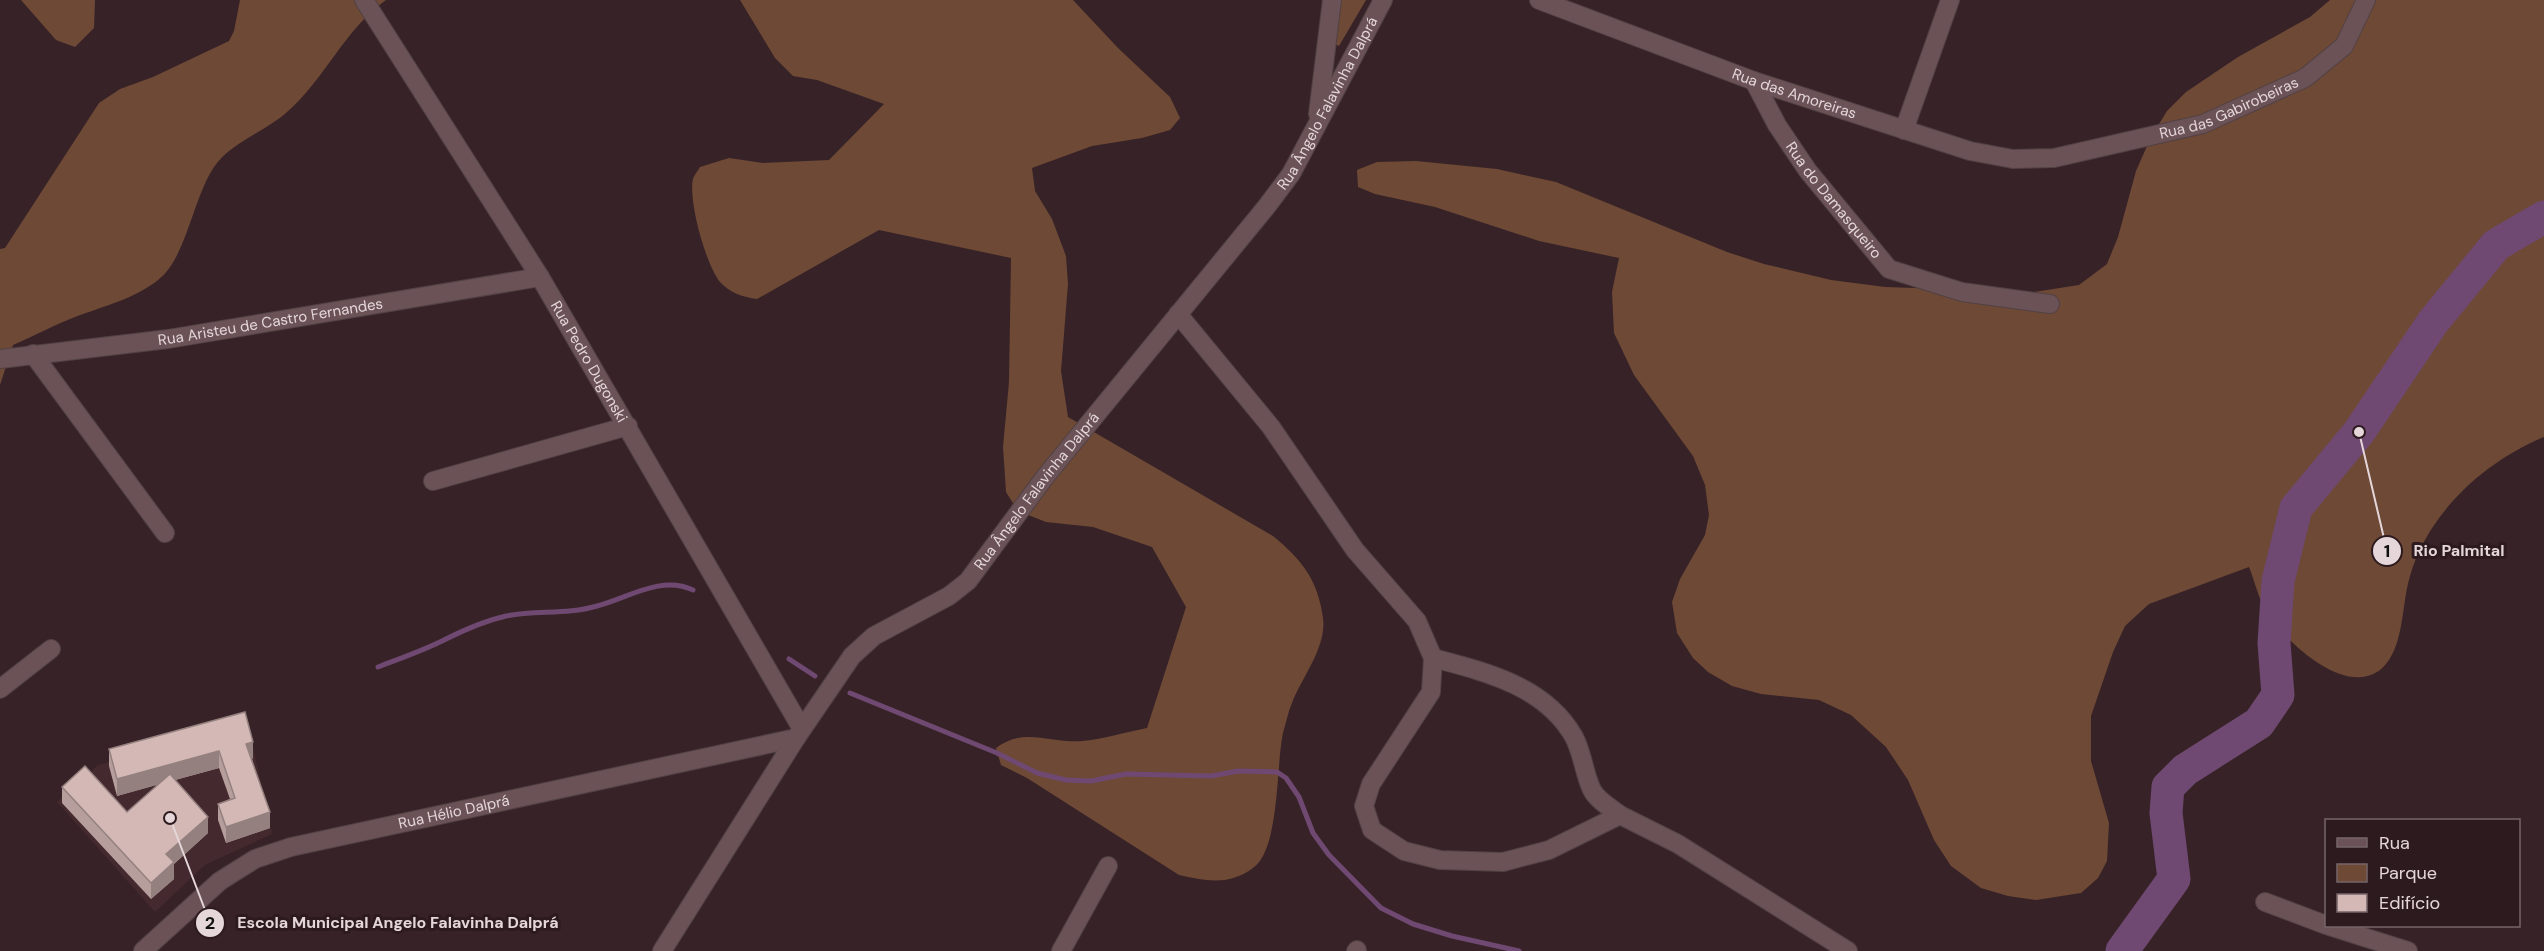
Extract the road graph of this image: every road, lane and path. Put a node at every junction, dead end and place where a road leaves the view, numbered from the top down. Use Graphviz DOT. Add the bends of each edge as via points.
graph roads {
  1 [pos="364,0"];
  2 [pos="1332,0"];
  3 [pos="1383,0"];
  4 [pos="1539,0"];
  5 [pos="1950,0"];
  6 [pos="2366,0"];
  7 [pos="1754,81"];
  8 [pos="1317,124"];
  9 [pos="1904,130"];
  10 [pos="2054,158"];
  11 [pos="540,277"];
  12 [pos="2050,304"];
  13 [pos="1178,314"];
  14 [pos="33,354"];
  15 [pos="0,359"];
  16 [pos="628,426"];
  17 [pos="433,481"];
  18 [pos="165,533"];
  19 [pos="51,649"];
  20 [pos="1432,658"];
  21 [pos="0,689"];
  22 [pos="799,734"];
  23 [pos="1620,815"];
  24 [pos="1108,866"];
  25 [pos="2265,902"];
  26 [pos="2325,924"];
  27 [pos="2334,927"];
  28 [pos="142,951"];
  29 [pos="662,951"];
  30 [pos="1061,951"];
  31 [pos="1848,951"];
  32 [pos="2408,951"];
  1 -- 11 [label="street, Rua Pedro Dugonski"];
  2 -- 8 [label="street"];
  3 -- 8 [label="street, Rua Ângelo Falavinha Dalprá"];
  4 -- 7 [label="street, Rua das Amoreiras"];
  5 -- 9 [label="street"];
  6 -- 10 [label="street, Rua das Gabirobeiras" via="2344,46 2305,78 2203,124"];
  7 -- 9 [label="street, Rua das Amoreiras"];
  7 -- 12 [label="street, Rua do Damasqueiro" via="1808,171 1889,269 1962,292"];
  8 -- 13 [label="street, Rua Ângelo Falavinha Dalprá" via="1291,174 1267,207"];
  9 -- 10 [label="street, Rua das Amoreiras" via="1970,151 2013,159"];
  11 -- 14 [label="street, Rua Aristeu de Castro Fernandes" via="168,339"];
  11 -- 16 [label="street, Rua Pedro Dugonski"];
  13 -- 20 [label="street" via="1272,427 1355,550 1417,621"];
  13 -- 22 [label="street, Rua Ângelo Falavinha Dalprá" via="1045,477 968,581 862,646"];
  14 -- 15 [label="street, Rua Aristeu de Castro Fernandes"];
  14 -- 18 [label="street"];
  16 -- 17 [label="street"];
  16 -- 22 [label="street, Rua Pedro Dugonski"];
  19 -- 21 [label="street"];
  20 -- 23 [label="street" via="1481,671 1530,691 1552,707 1574,738 1593,792"];
  20 -- 23 [label="street" via="1431,692 1371,784 1364,806 1372,830 1404,851 1440,860 1503,862 1549,850"];
  22 -- 28 [label="street, Rua Hélio Dalprá" via="291,847 255,860 220,881"];
  22 -- 29 [label="street, Rua Ângelo Falavinha Dalprá"];
  23 -- 31 [label="street" via="1678,844"];
  24 -- 30 [label="street"];
  25 -- 26 [label="street"];
  27 -- 32 [label="street"];
}
